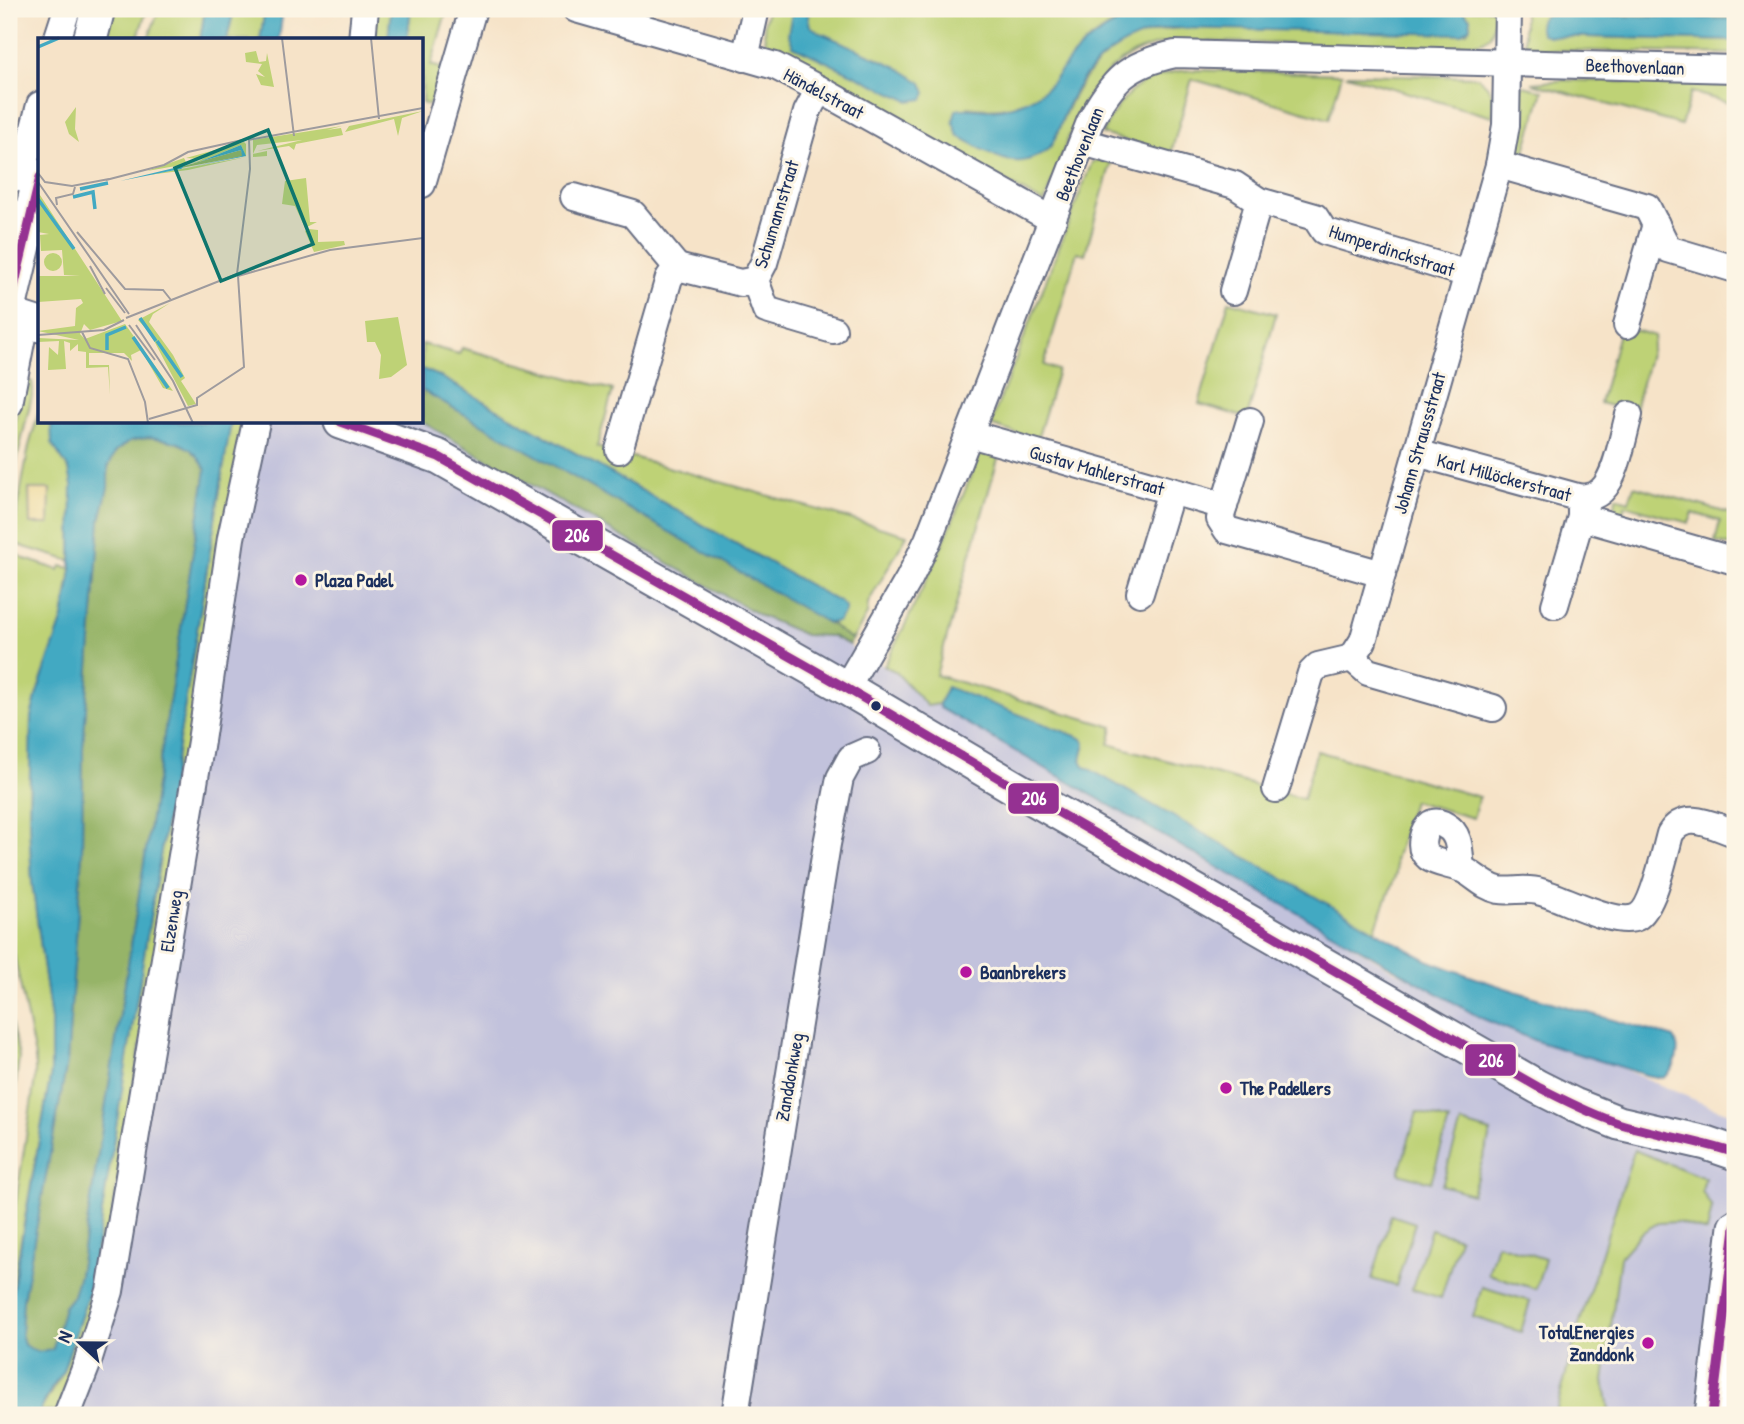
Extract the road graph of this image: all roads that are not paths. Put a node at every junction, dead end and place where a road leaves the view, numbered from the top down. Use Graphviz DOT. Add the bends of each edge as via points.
graph roads {
  1 [pos="67,9"];
  2 [pos="82,9"];
  3 [pos="98,9"];
  4 [pos="365,9"];
  5 [pos="473,9"];
  6 [pos="576,9"];
  7 [pos="756,9"];
  8 [pos="1508,9"];
  9 [pos="59,38"];
  10 [pos="75,38"];
  11 [pos="91,38"];
  12 [pos="362,38"];
  13 [pos="745,58"];
  14 [pos="1507,63"];
  15 [pos="1735,69"];
  16 [pos="819,89"];
  17 [pos="38,113"];
  18 [pos="1083,142"];
  19 [pos="1499,165"];
  20 [pos="424,177"];
  21 [pos="38,181"];
  22 [pos="38,197"];
  23 [pos="574,197"];
  24 [pos="1259,201"];
  25 [pos="1053,220"];
  26 [pos="1656,224"];
  27 [pos="38,266"];
  28 [pos="677,268"];
  29 [pos="1735,269"];
  30 [pos="1468,274"];
  31 [pos="755,280"];
  32 [pos="1233,291"];
  33 [pos="24,308"];
  34 [pos="1627,325"];
  35 [pos="834,330"];
  36 [pos="9,404"];
  37 [pos="1629,415"];
  38 [pos="1250,421"];
  39 [pos="256,424"];
  40 [pos="347,424"];
  41 [pos="397,424"];
  42 [pos="970,434"];
  43 [pos="619,450"];
  44 [pos="1417,453"];
  45 [pos="439,457"];
  46 [pos="1171,491"];
  47 [pos="1581,508"];
  48 [pos="1222,513"];
  49 [pos="1735,561"];
  50 [pos="1382,574"];
  51 [pos="1140,593"];
  52 [pos="1555,605"];
  53 [pos="1352,658"];
  54 [pos="846,688"];
  55 [pos="1493,708"];
  56 [pos="867,751"];
  57 [pos="1276,789"];
  58 [pos="1735,833"];
  59 [pos="1461,869"];
  60 [pos="1619,1123"];
  61 [pos="1735,1153"];
  62 [pos="1735,1178"];
  63 [pos="1735,1227"];
  64 [pos="67,1415"];
  65 [pos="735,1415"];
  66 [pos="1712,1415"];
  1 -- 9 [label="street"];
  2 -- 10 [label="main road"];
  3 -- 11 [label="main road"];
  4 -- 12 [label="street"];
  5 -- 20 [label="street"];
  6 -- 13 [label="street, Händelstraat"];
  7 -- 13 [label="street"];
  8 -- 14 [label="street, Johann Straussstraat"];
  13 -- 16 [label="street, Händelstraat" via="775,66"];
  14 -- 15 [label="street, Beethovenlaan"];
  14 -- 18 [label="street, Beethovenlaan" via="1175,54 1145,62 1119,79 1104,94"];
  14 -- 19 [label="street, Johann Straussstraat" via="1506,125"];
  16 -- 25 [label="street, Händelstraat"];
  16 -- 31 [label="street, Schumannstraat" via="807,112 764,263"];
  17 -- 21 [label="street" via="21,178"];
  18 -- 24 [label="street, Humperdinckstraat" via="1235,186"];
  18 -- 25 [label="street, Beethovenlaan"];
  19 -- 26 [label="street" via="1647,207"];
  19 -- 30 [label="street, Johann Straussstraat"];
  22 -- 33 [label="main road"];
  23 -- 28 [label="street" via="633,214"];
  24 -- 30 [label="street, Humperdinckstraat" via="1315,218 1324,231"];
  24 -- 32 [label="street"];
  25 -- 42 [label="street, Beethovenlaan"];
  26 -- 29 [label="street" via="1668,249"];
  26 -- 34 [label="street"];
  27 -- 33 [label="main road"];
  28 -- 31 [label="street, Schumannstraat" via="741,283"];
  28 -- 43 [label="street" via="669,278"];
  30 -- 44 [label="street, Johann Straussstraat"];
  31 -- 35 [label="street" via="766,310"];
  33 -- 36 [label="street"];
  37 -- 47 [label="street" via="1608,482"];
  38 -- 48 [label="street"];
  39 -- 64 [label="street, Elzenweg" via="231,538 110,1292"];
  40 -- 45 [label="main road"];
  41 -- 45 [label="main road" via="414,432"];
  42 -- 46 [label="street, Gustav Mahlerstraat"];
  42 -- 54 [label="street, Beethovenlaan" via="909,579"];
  44 -- 47 [label="street, Karl Millöckerstraat"];
  44 -- 50 [label="street, Johann Straussstraat"];
  45 -- 54 [label="main road"];
  46 -- 48 [label="street, Gustav Mahlerstraat"];
  46 -- 51 [label="street"];
  47 -- 49 [label="street, Karl Millöckerstraat"];
  47 -- 52 [label="street"];
  48 -- 50 [label="street, Gustav Mahlerstraat" via="1227,530"];
  50 -- 53 [label="street, Johann Straussstraat" via="1363,641"];
  53 -- 55 [label="street" via="1368,672"];
  53 -- 57 [label="street" via="1318,666 1311,673"];
  54 -- 60 [label="main road" via="1490,1060 1574,1105"];
  56 -- 65 [label="street, Zanddonkweg" via="851,758 840,778"];
  58 -- 59 [label="street" via="1698,821 1676,824 1649,902 1641,916 1629,920 1539,891 1502,891"];
  60 -- 61 [label="main road"];
  60 -- 62 [label="main road" via="1640,1138"];
  63 -- 66 [label="main road"];
}
